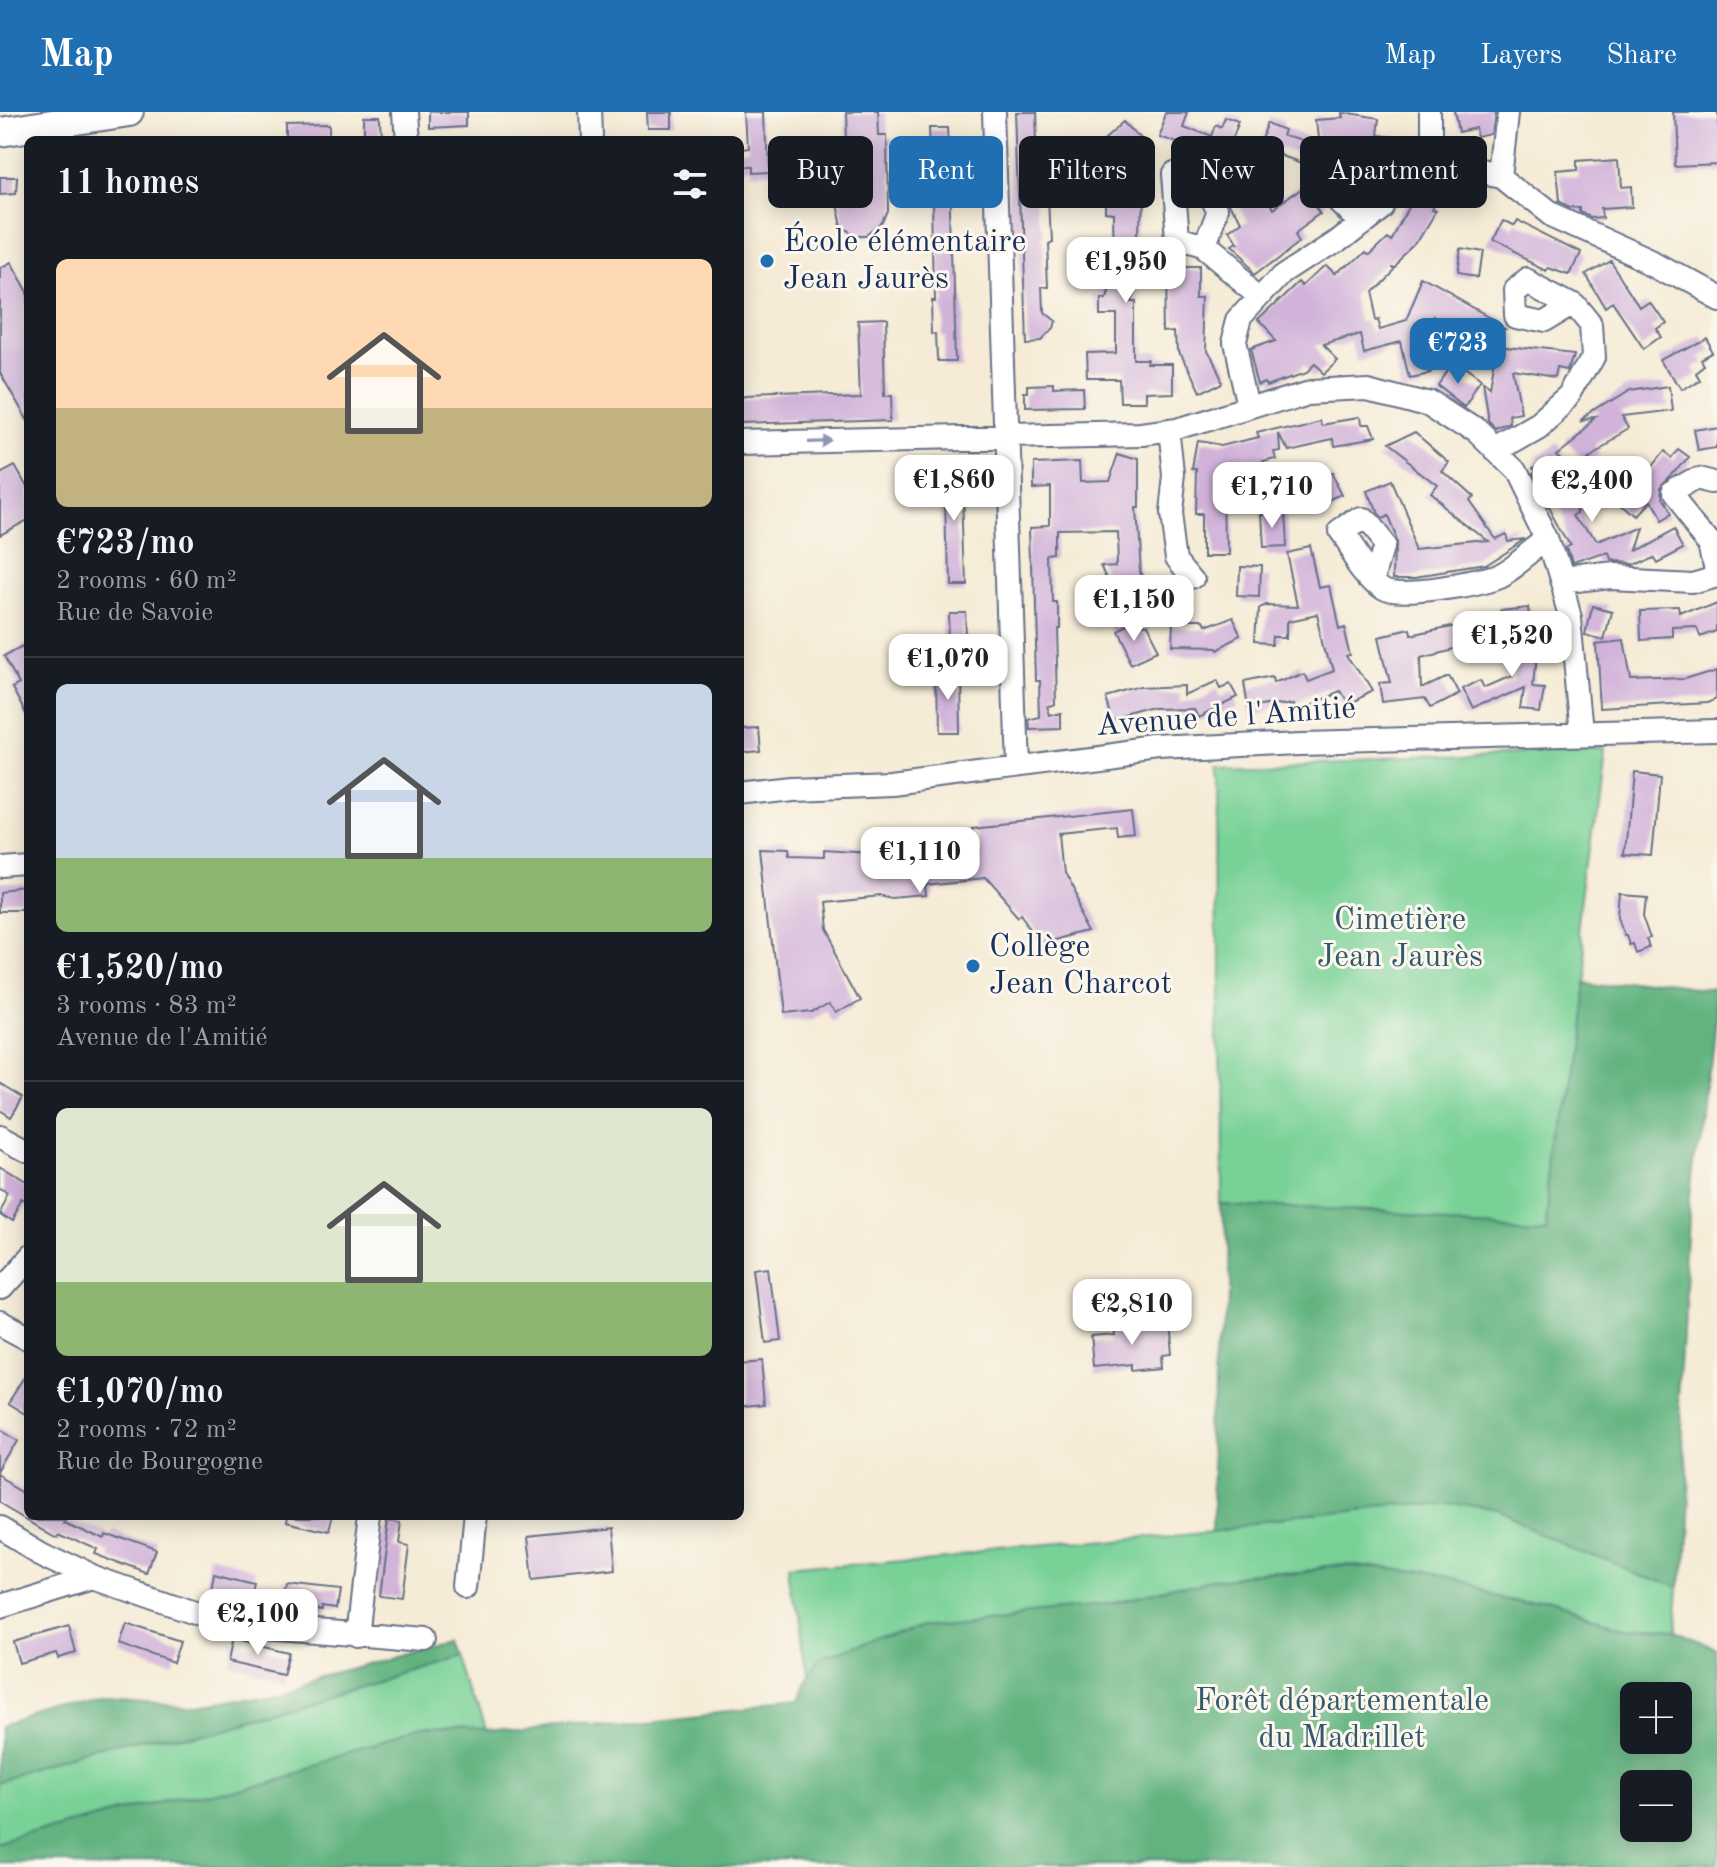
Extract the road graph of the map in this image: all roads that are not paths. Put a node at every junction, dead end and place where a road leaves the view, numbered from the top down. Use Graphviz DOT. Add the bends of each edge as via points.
graph roads {
  1 [pos="129,112"];
  2 [pos="404,112"];
  3 [pos="589,112"];
  4 [pos="995,112"];
  5 [pos="1429,112"];
  6 [pos="1508,112"];
  7 [pos="0,132"];
  8 [pos="406,136"];
  9 [pos="590,136"];
  10 [pos="1501,176"];
  11 [pos="1361,219"];
  12 [pos="1204,249"];
  13 [pos="1262,297"];
  14 [pos="1717,297"];
  15 [pos="1574,303"];
  16 [pos="1249,405"];
  17 [pos="1169,430"];
  18 [pos="1006,436"];
  19 [pos="744,443"];
  20 [pos="1495,451"];
  21 [pos="1717,482"];
  22 [pos="1714,530"];
  23 [pos="1548,539"];
  24 [pos="1717,567"];
  25 [pos="1717,574"];
  26 [pos="1193,577"];
  27 [pos="1373,578"];
  28 [pos="1561,583"];
  29 [pos="1717,731"];
  30 [pos="1582,734"];
  31 [pos="1016,767"];
  32 [pos="744,793"];
  33 [pos="24,865"];
  34 [pos="0,867"];
  35 [pos="0,1136"];
  36 [pos="24,1149"];
  37 [pos="24,1261"];
  38 [pos="0,1288"];
  39 [pos="0,1323"];
  40 [pos="24,1336"];
  41 [pos="370,1520"];
  42 [pos="475,1520"];
  43 [pos="0,1527"];
  44 [pos="94,1577"];
  45 [pos="468,1587"];
  46 [pos="0,1606"];
  47 [pos="356,1636"];
  48 [pos="426,1640"];
  1 -- 7 [label="main road"];
  2 -- 8 [label="street"];
  3 -- 9 [label="street"];
  4 -- 18 [label="street"];
  5 -- 10 [label="street" via="1429,143 1440,163"];
  6 -- 10 [label="street"];
  10 -- 14 [label="street" via="1551,216"];
  11 -- 13 [label="street" via="1285,272"];
  12 -- 13 [label="street"];
  13 -- 16 [label="street" via="1241,320 1235,344"];
  15 -- 20 [label="street" via="1592,325 1594,357 1587,371 1561,407"];
  16 -- 17 [label="street"];
  16 -- 20 [label="street" via="1308,388 1369,385 1428,401"];
  17 -- 18 [label="street"];
  17 -- 26 [label="street" via="1176,556"];
  19 -- 18 [label="street, one-way"];
  18 -- 31 [label="street"];
  20 -- 23 [label="street" via="1514,469"];
  21 -- 22 [label="street" via="1701,478 1674,494"];
  22 -- 24 [label="street"];
  23 -- 27 [label="street" via="1499,576 1405,594 1383,589"];
  23 -- 28 [label="street"];
  25 -- 28 [label="street" via="1693,581 1610,577"];
  28 -- 30 [label="street" via="1571,615"];
  29 -- 30 [label="street, Avenue de l'Amitié"];
  30 -- 31 [label="street, Avenue de l'Amitié" via="1161,749"];
  31 -- 32 [label="street, Avenue de l'Amitié" via="892,783"];
  33 -- 34 [label="street"];
  35 -- 36 [label="street"];
  37 -- 38 [label="street"];
  39 -- 40 [label="street"];
  41 -- 47 [label="street"];
  42 -- 45 [label="street"];
  43 -- 44 [label="street"];
  44 -- 46 [label="street"];
  44 -- 47 [label="street" via="198,1613 266,1627"];
  47 -- 48 [label="street"];
}
